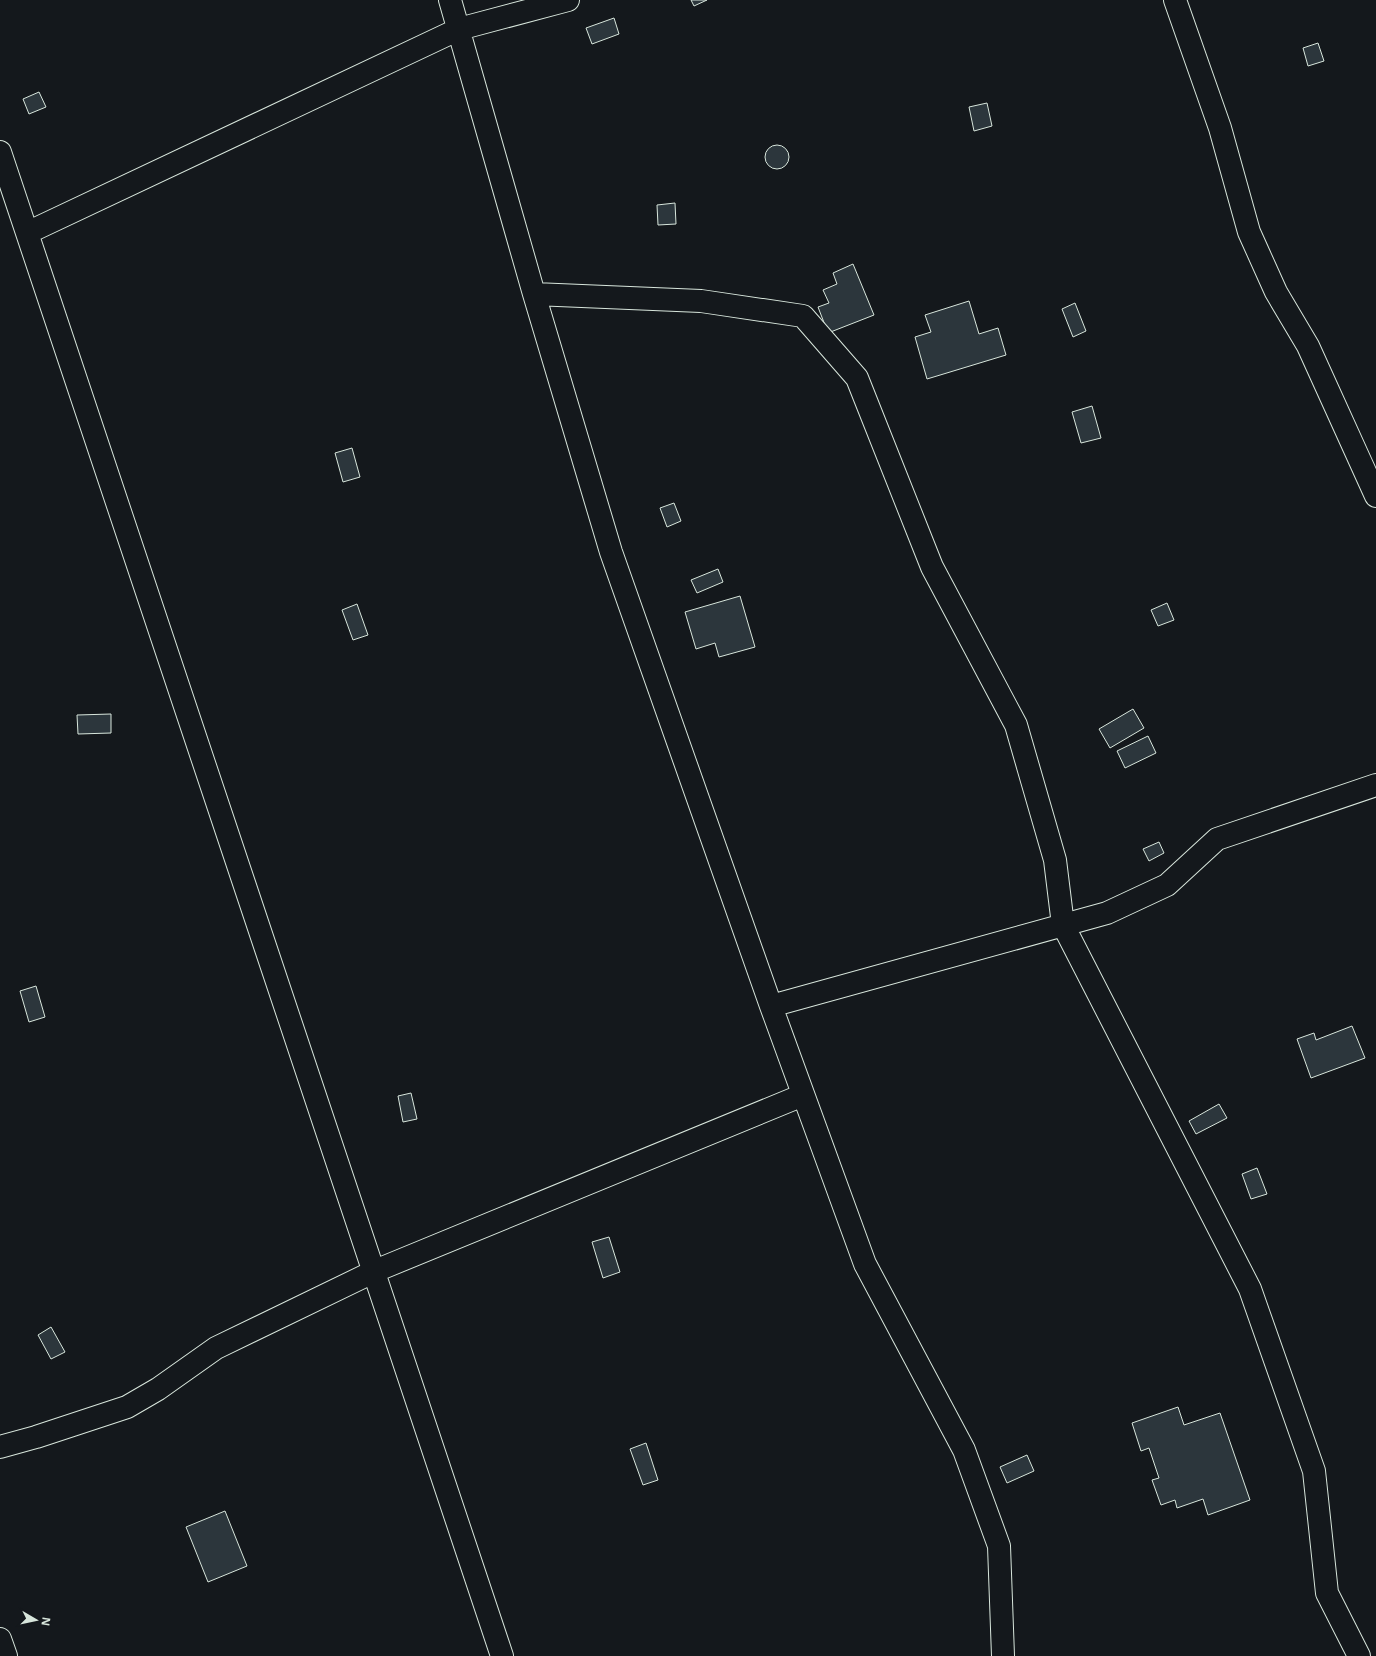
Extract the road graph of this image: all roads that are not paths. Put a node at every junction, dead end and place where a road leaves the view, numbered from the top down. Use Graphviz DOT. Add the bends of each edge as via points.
graph roads {
  1 [pos="450,0"];
  2 [pos="568,0"];
  3 [pos="1175,0"];
  4 [pos="458,29"];
  5 [pos="0,152"];
  6 [pos="27,233"];
  7 [pos="534,294"];
  8 [pos="1376,496"];
  9 [pos="1376,785"];
  10 [pos="1063,925"];
  11 [pos="770,1006"];
  12 [pos="803,1095"];
  13 [pos="375,1271"];
  14 [pos="0,1447"];
  15 [pos="0,1640"];
  16 [pos="6,1656"];
  17 [pos="502,1656"];
  18 [pos="1003,1656"];
  19 [pos="1359,1656"];
  1 -- 4 [label="street"];
  2 -- 4 [label="street"];
  3 -- 8 [label="street" via="1220,128 1249,232 1276,292 1308,346"];
  4 -- 6 [label="street"];
  4 -- 7 [label="street"];
  5 -- 6 [label="street"];
  6 -- 13 [label="street"];
  7 -- 10 [label="street" via="701,301 803,316 857,378 932,567 1016,725 1055,860"];
  7 -- 11 [label="street" via="611,552"];
  9 -- 10 [label="street" via="1217,839 1167,885 1107,913"];
  10 -- 11 [label="street"];
  10 -- 19 [label="street" via="1250,1289 1314,1471 1327,1593"];
  11 -- 12 [label="street"];
  12 -- 13 [label="street"];
  12 -- 18 [label="street" via="864,1264 964,1450 999,1546"];
  13 -- 14 [label="street" via="216,1348 158,1390 127,1407"];
  13 -- 17 [label="street"];
  15 -- 16 [label="street"];
}
